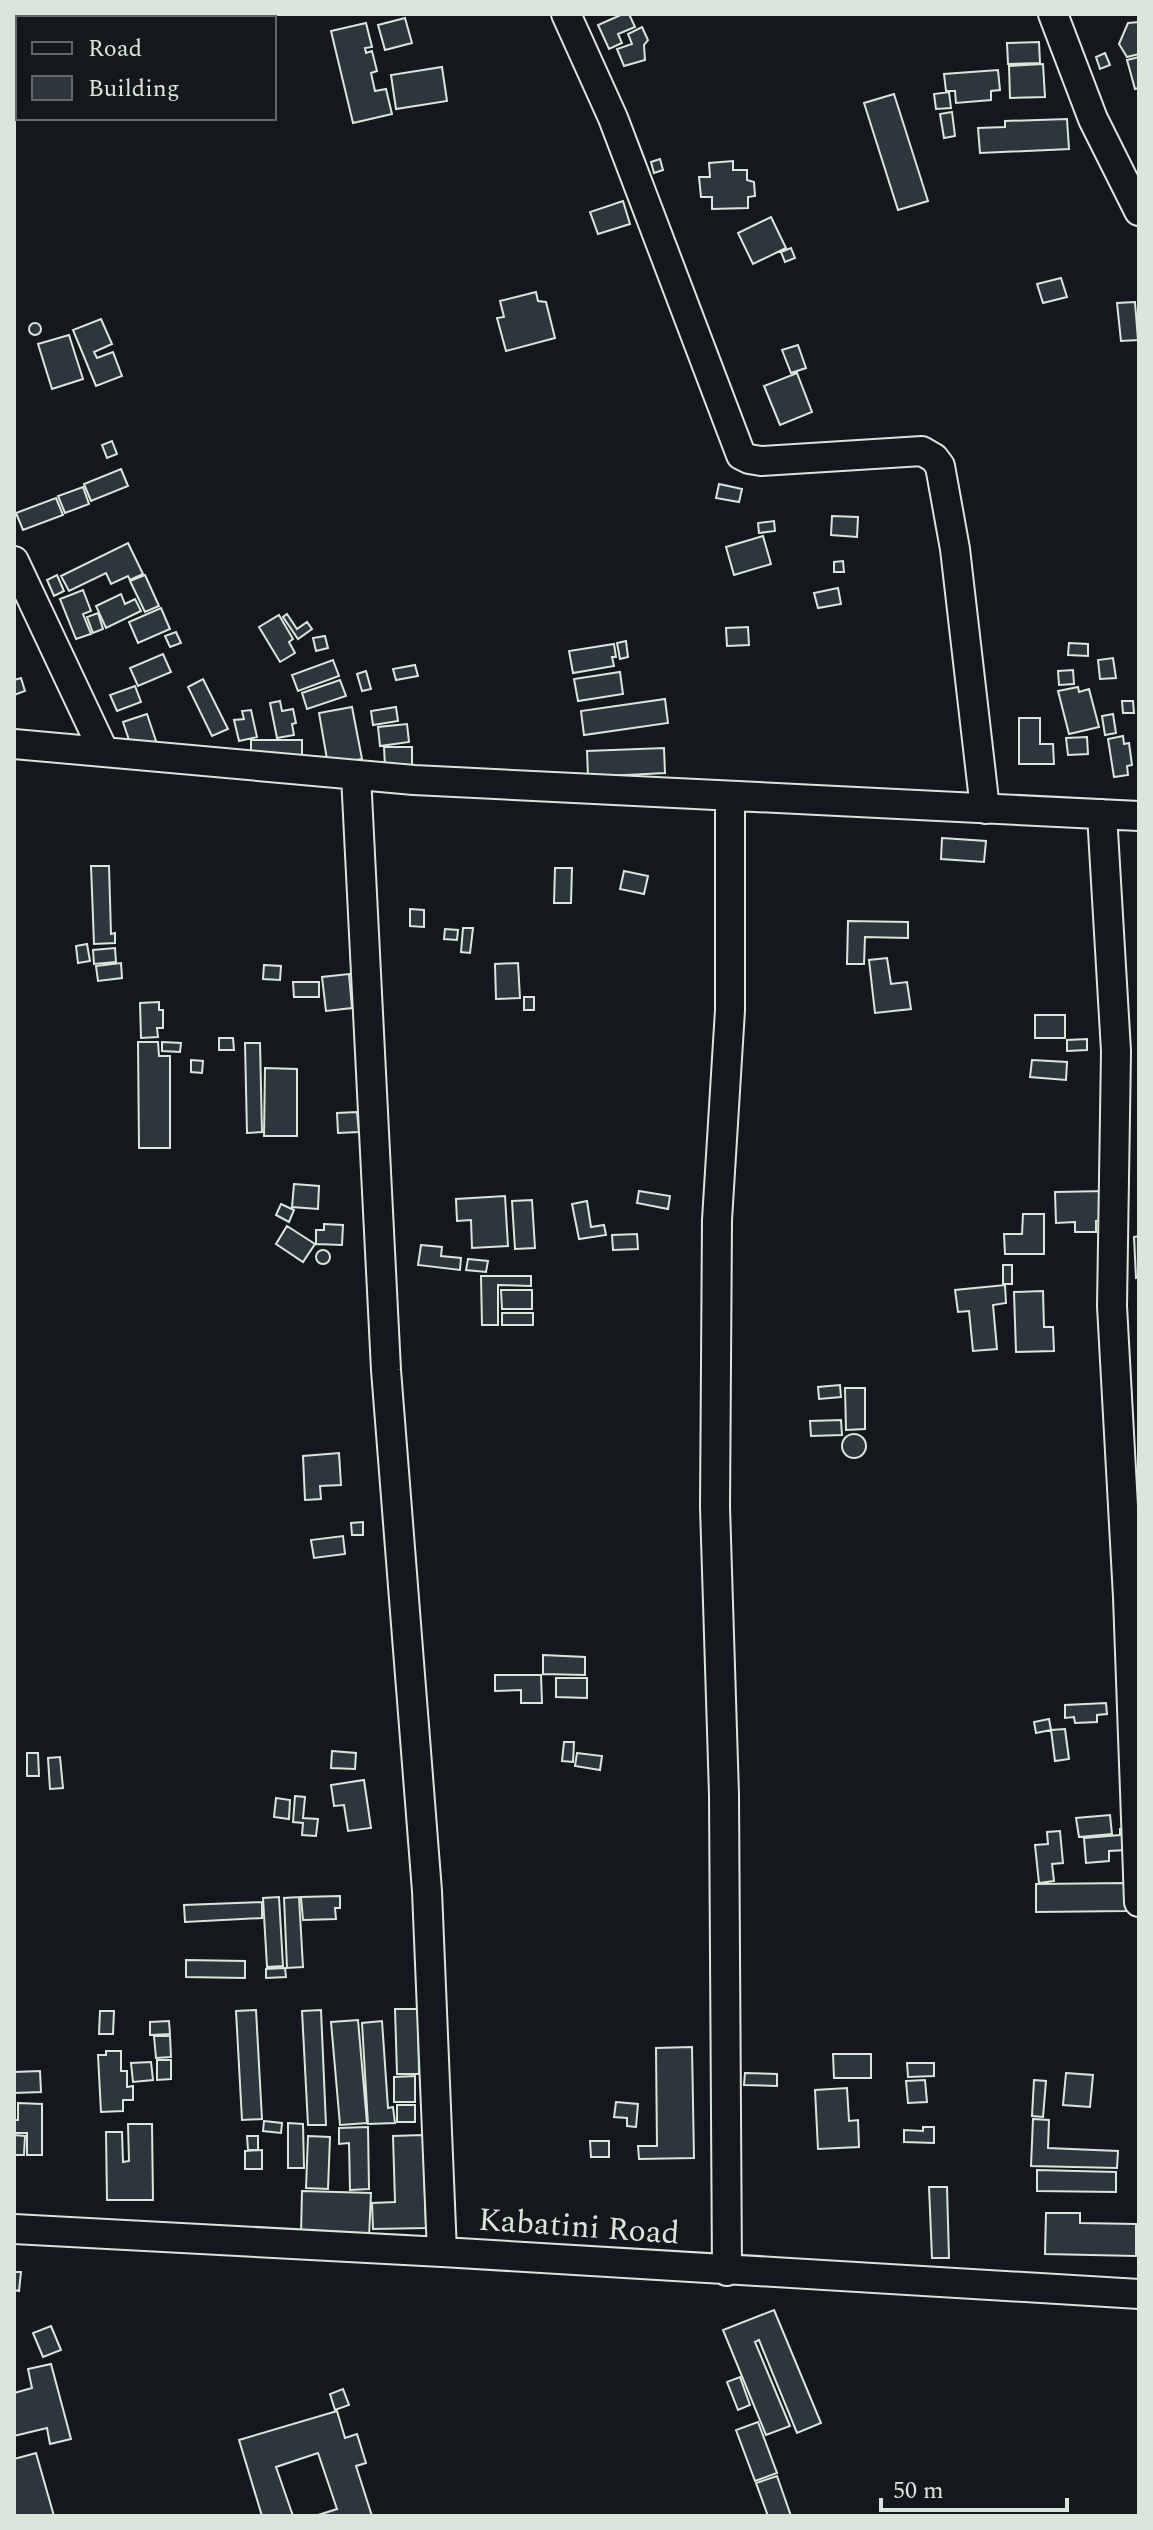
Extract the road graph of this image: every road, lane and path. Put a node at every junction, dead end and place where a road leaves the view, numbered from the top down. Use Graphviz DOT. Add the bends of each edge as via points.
graph roads {
  1 [pos="566,14"];
  2 [pos="1053,14"];
  3 [pos="1139,211"];
  4 [pos="14,561"];
  5 [pos="14,744"];
  6 [pos="104,752"];
  7 [pos="356,775"];
  8 [pos="730,796"];
  9 [pos="985,809"];
  10 [pos="1102,814"];
  11 [pos="1139,816"];
  12 [pos="1139,1902"];
  13 [pos="14,2229"];
  14 [pos="442,2252"];
  15 [pos="727,2271"];
  16 [pos="1139,2294"];
  1 -- 9 [label="street" via="613,118 741,455 761,461 922,451 940,466 955,549"];
  2 -- 3 [label="street" via="1093,119"];
  4 -- 6 [label="street"];
  5 -- 6 [label="street"];
  6 -- 7 [label="street"];
  7 -- 8 [label="street"];
  7 -- 14 [label="street" via="386,1370 427,1891"];
  8 -- 9 [label="street"];
  8 -- 15 [label="street" via="730,1010 717,1220 715,1491 724,1795"];
  9 -- 10 [label="street"];
  10 -- 11 [label="street"];
  10 -- 12 [label="street" via="1116,1051 1112,1306"];
  13 -- 14 [label="street, Kabatini Road"];
  14 -- 15 [label="street, Kabatini Road"];
  15 -- 16 [label="street, Kabatini Road"];
}
